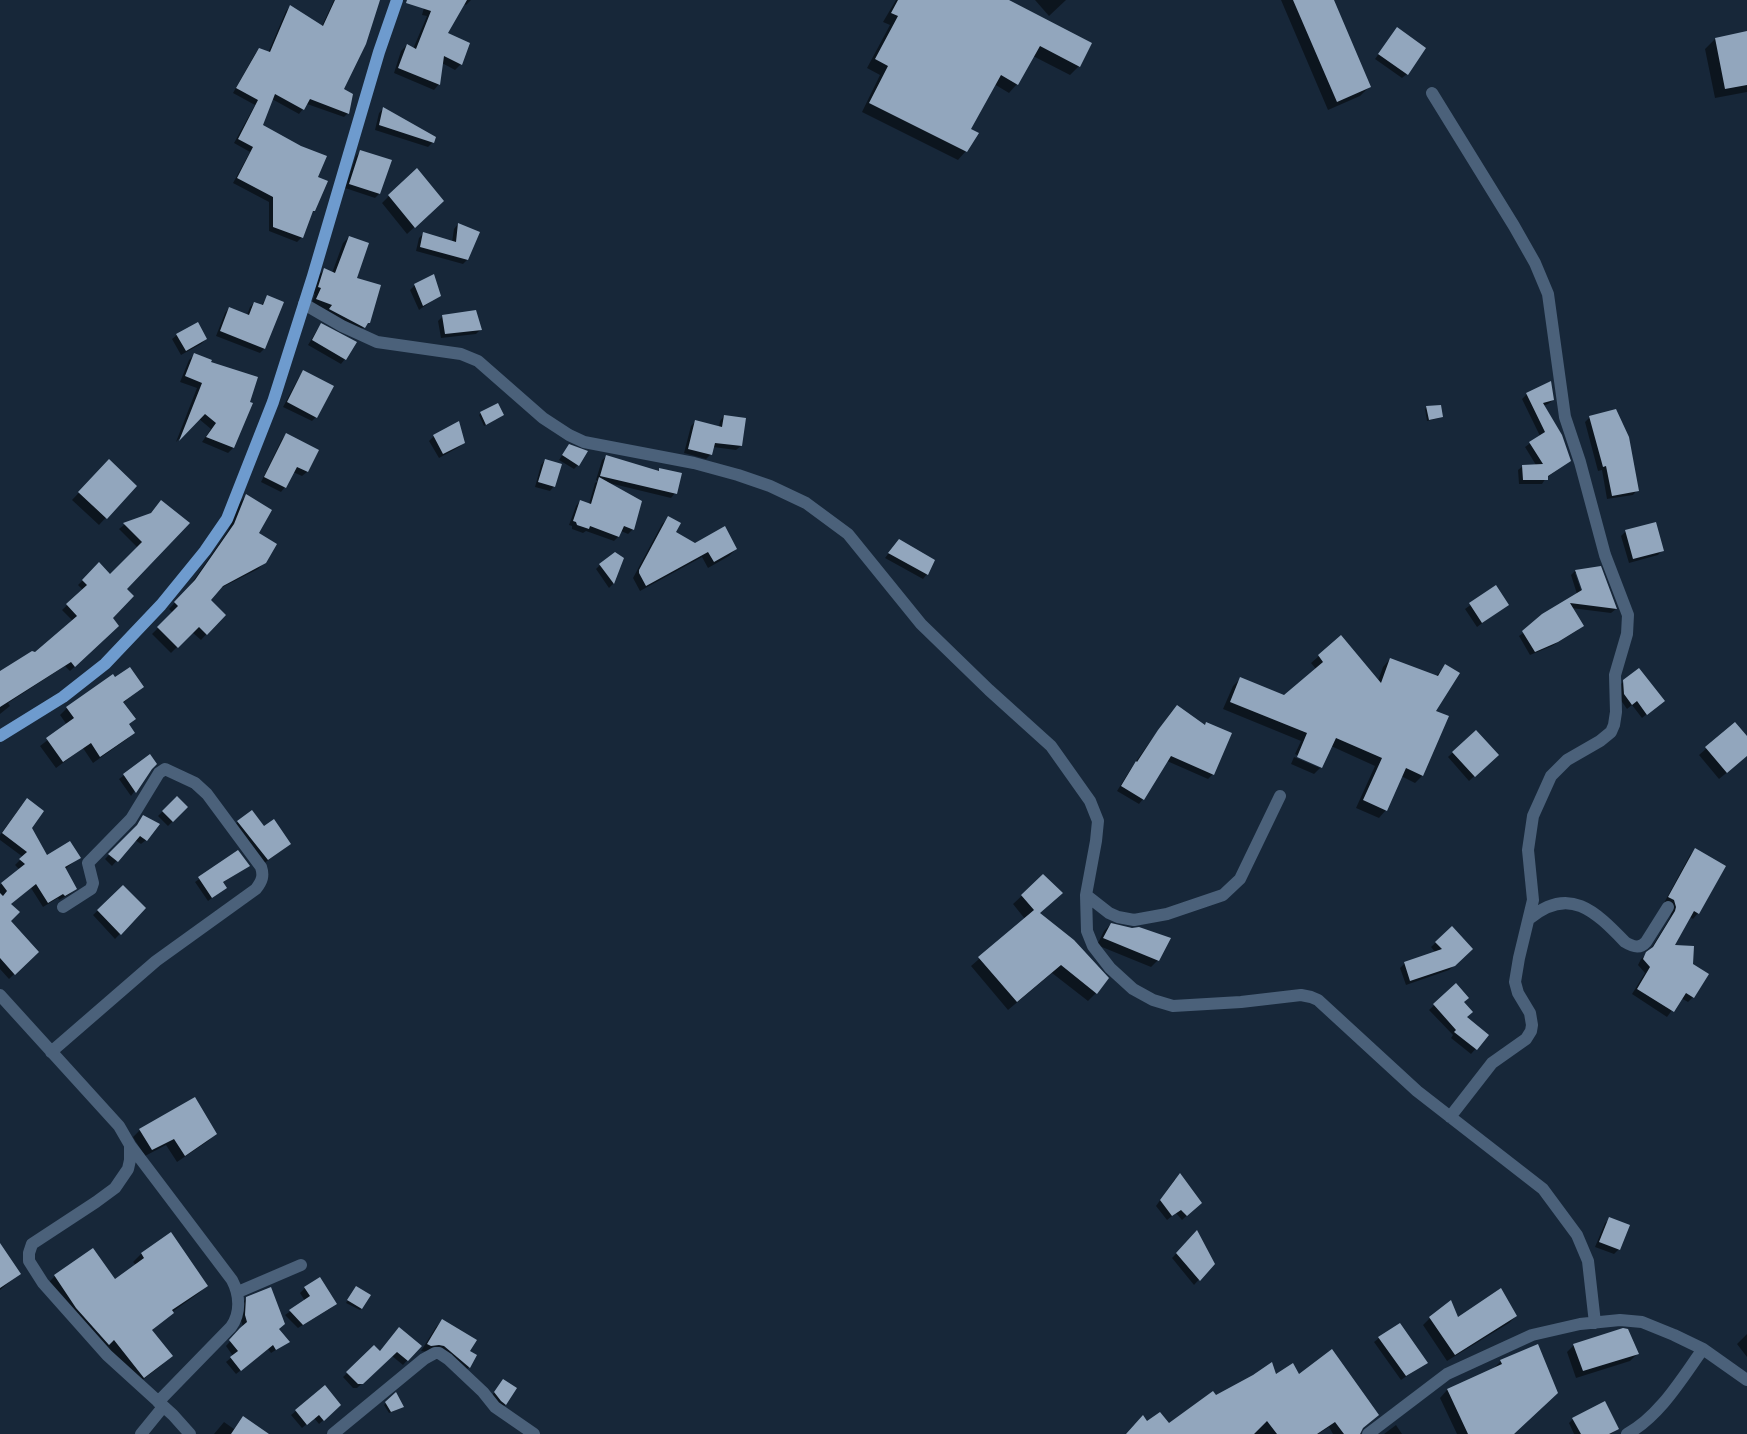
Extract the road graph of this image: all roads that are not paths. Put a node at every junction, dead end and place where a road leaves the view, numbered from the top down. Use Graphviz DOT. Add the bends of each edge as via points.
graph roads {
  1 [pos="397,0"];
  2 [pos="1432,93"];
  3 [pos="304,304"];
  4 [pos="0,736"];
  5 [pos="1280,796"];
  6 [pos="1086,894"];
  7 [pos="63,907"];
  8 [pos="1668,907"];
  9 [pos="1529,919"];
  10 [pos="0,995"];
  11 [pos="51,1052"];
  12 [pos="1450,1117"];
  13 [pos="130,1145"];
  14 [pos="301,1265"];
  15 [pos="238,1292"];
  16 [pos="1595,1322"];
  17 [pos="1704,1349"];
  18 [pos="1747,1380"];
  19 [pos="161,1404"];
  20 [pos="141,1434"];
  21 [pos="190,1434"];
  22 [pos="333,1434"];
  23 [pos="534,1434"];
  24 [pos="1368,1434"];
  25 [pos="1627,1434"];
  1 -- 3 [label="main road"];
  2 -- 9 [label="street" via="1514,226 1548,294 1565,417 1605,555 1628,615 1627,634 1615,675 1616,712 1611,732 1567,760 1551,776 1533,816 1528,850 1533,900"];
  3 -- 4 [label="main road" via="273,402 227,519 160,606 105,664 63,696"];
  3 -- 6 [label="street" via="377,342 461,354 478,361 543,418 584,442 694,463 770,486 806,504 848,534 921,624 1052,746 1090,801 1098,821"];
  5 -- 6 [label="street" via="1240,879 1223,894 1167,914 1134,920 1108,913"];
  6 -- 12 [label="street" via="1087,932 1093,946 1110,968 1134,989 1173,1006 1301,995 1311,997"];
  7 -- 11 [label="street" via="91,889 93,883 88,863 131,819 159,773 165,769 195,783 207,794 263,874 256,889 156,960"];
  8 -- 9 [label="street" via="1646,942 1638,947 1625,942 1590,910 1573,904 1558,902"];
  9 -- 12 [label="street" via="1515,982 1530,1013 1531,1031 1492,1063"];
  10 -- 11 [label="street"];
  11 -- 13 [label="street" via="119,1126"];
  12 -- 16 [label="street" via="1543,1189 1577,1235 1588,1261"];
  13 -- 15 [label="street"];
  13 -- 19 [label="street" via="128,1169 115,1188 32,1244 28,1257 42,1283 94,1341"];
  14 -- 15 [label="street"];
  15 -- 19 [label="street" via="236,1321"];
  16 -- 17 [label="street" via="1642,1322"];
  16 -- 24 [label="street" via="1532,1335 1447,1374"];
  17 -- 18 [label="street"];
  17 -- 25 [label="street" via="1668,1397"];
  19 -- 20 [label="street"];
  19 -- 21 [label="street"];
  22 -- 23 [label="street" via="435,1353 448,1358 491,1403"];
}
